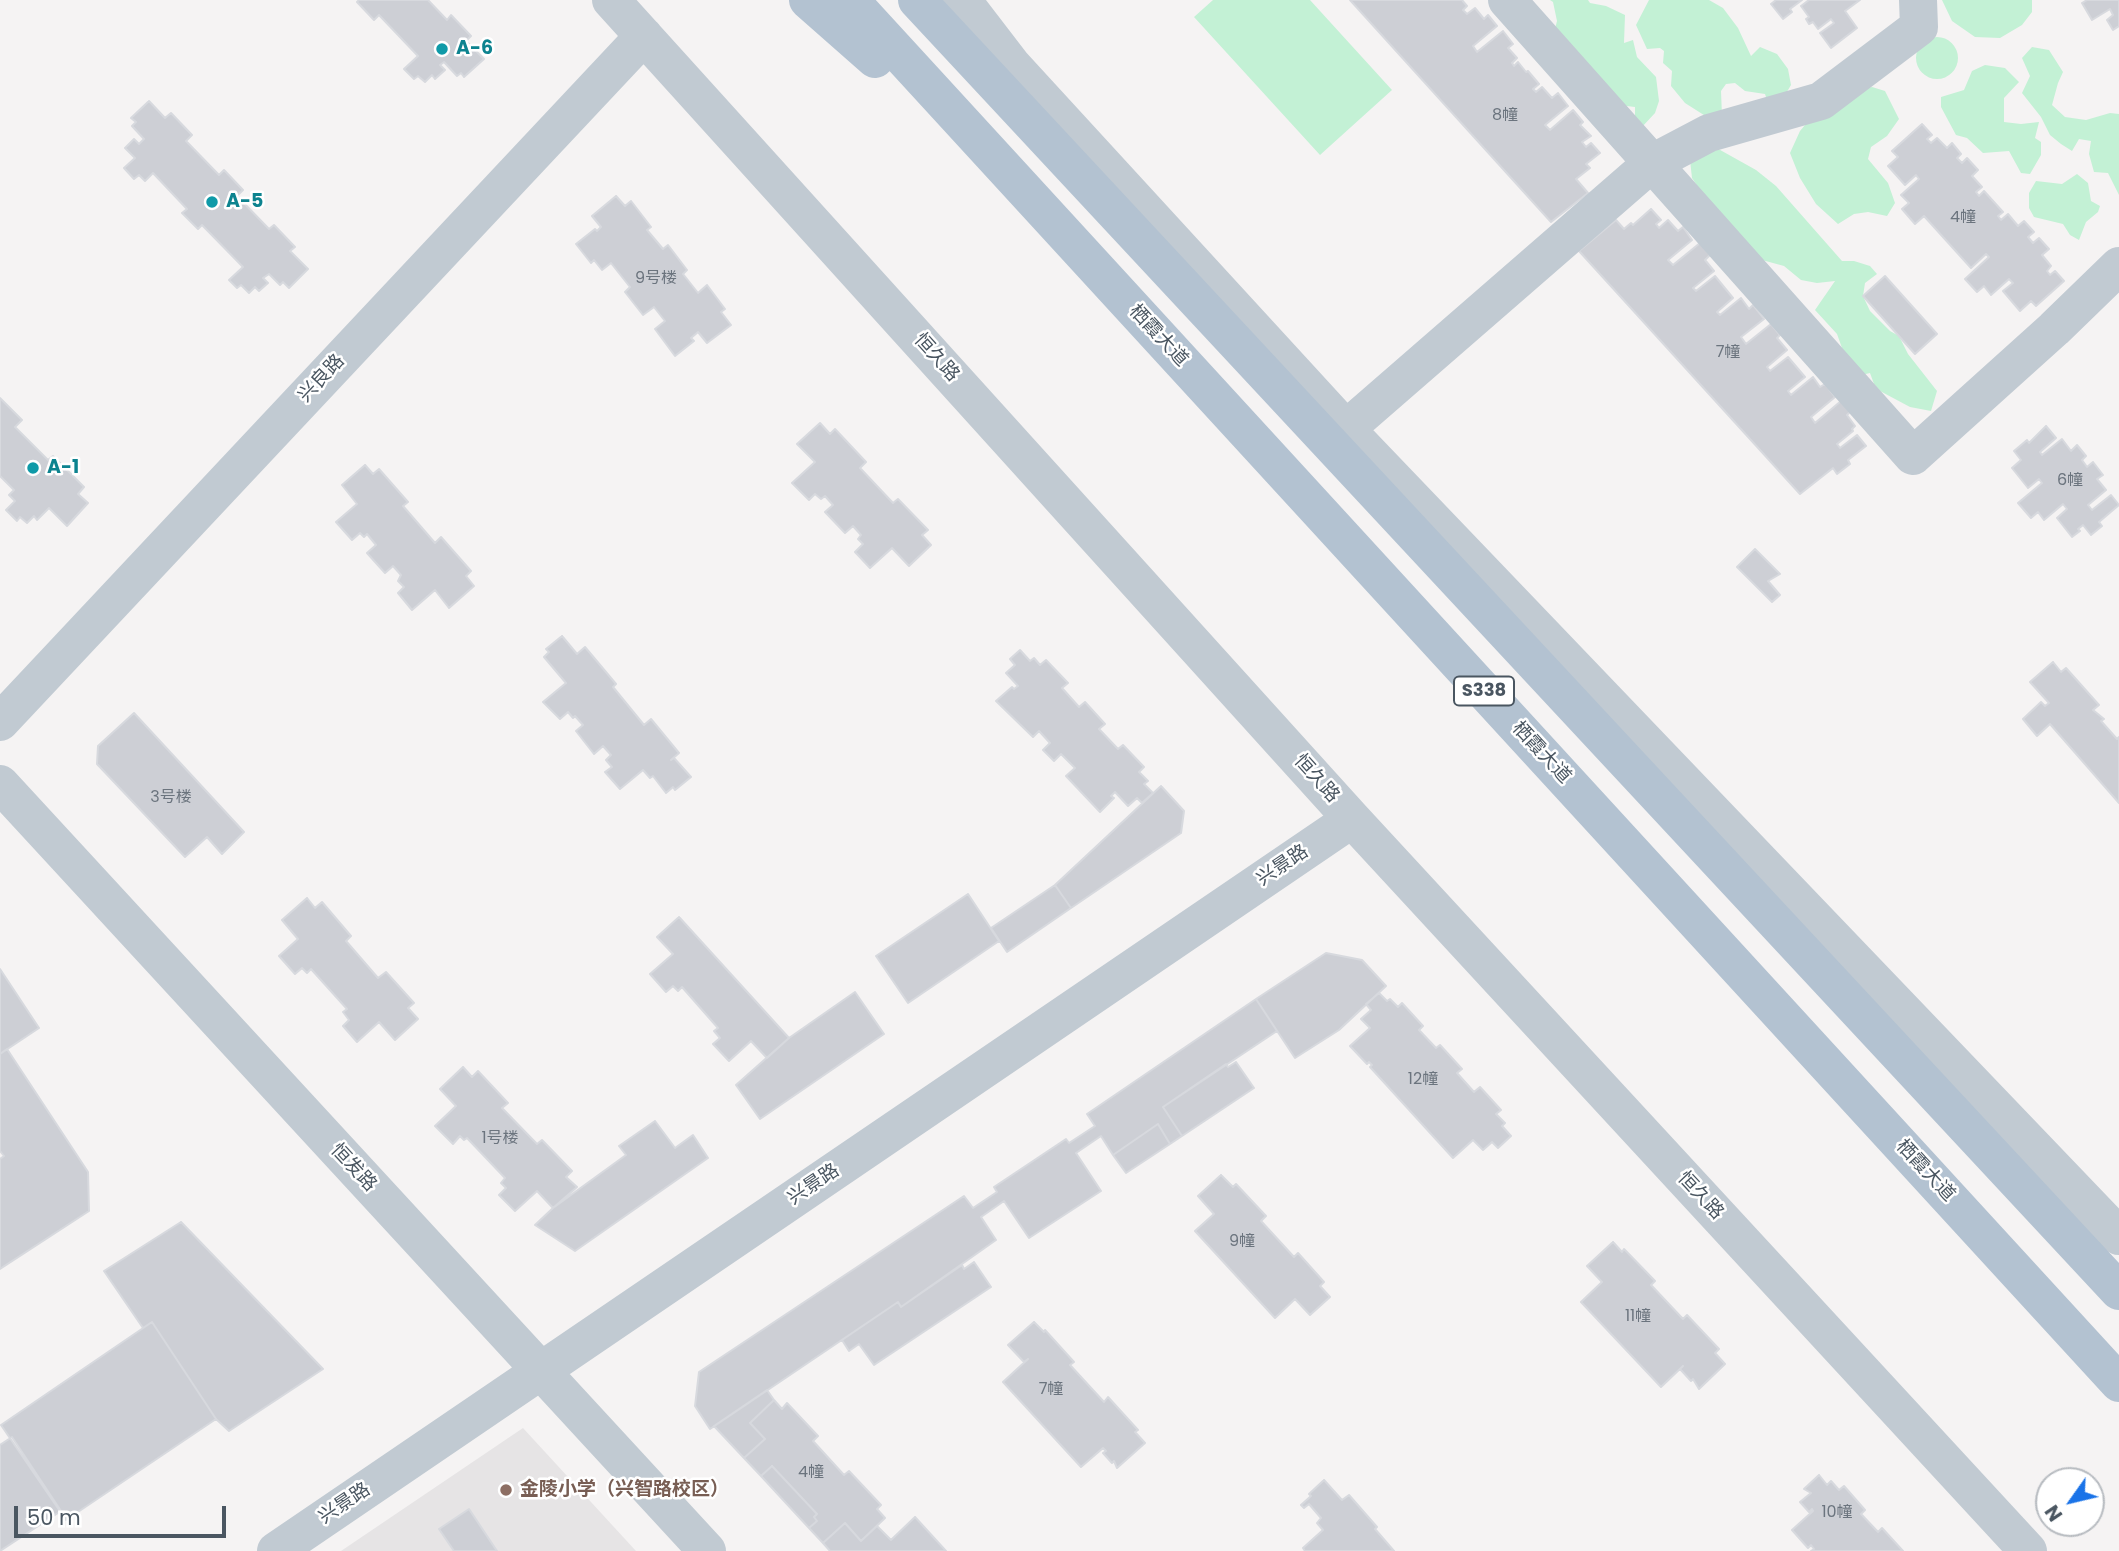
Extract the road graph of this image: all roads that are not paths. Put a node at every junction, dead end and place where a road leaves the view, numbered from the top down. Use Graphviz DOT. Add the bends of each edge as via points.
graph roads {
  1 [pos="611,0"];
  2 [pos="808,0"];
  3 [pos="850,0"];
  4 [pos="917,0"];
  5 [pos="962,0"];
  6 [pos="1507,0"];
  7 [pos="1918,0"];
  8 [pos="644,36"];
  9 [pos="1651,163"];
  10 [pos="1033,199"];
  11 [pos="2119,266"];
  12 [pos="1346,429"];
  13 [pos="0,722"];
  14 [pos="0,784"];
  15 [pos="1352,819"];
  16 [pos="2119,1236"];
  17 [pos="2119,1291"];
  18 [pos="539,1371"];
  19 [pos="2119,1383"];
  20 [pos="276,1551"];
  21 [pos="706,1551"];
  22 [pos="2028,1551"];
  1 -- 8 [label="street, 恒久路"];
  2 -- 10 [label="main road"];
  3 -- 10 [label="main road, 栖霞大道 / S338"];
  4 -- 17 [label="main road, S338"];
  5 -- 12 [label="street" via="1012,65"];
  6 -- 9 [label="street"];
  7 -- 9 [label="street" via="1919,27 1821,101 1709,133"];
  8 -- 13 [label="street, 兴良路"];
  8 -- 15 [label="street, 恒久路"];
  9 -- 11 [label="street" via="1913,456"];
  9 -- 12 [label="street"];
  10 -- 19 [label="main road, 栖霞大道 / S338"];
  12 -- 16 [label="street"];
  14 -- 18 [label="street, 恒发路"];
  15 -- 18 [label="street, 兴景路"];
  15 -- 22 [label="street, 恒久路"];
  18 -- 20 [label="street, 兴景路"];
  18 -- 21 [label="street, 恒发路"];
}
